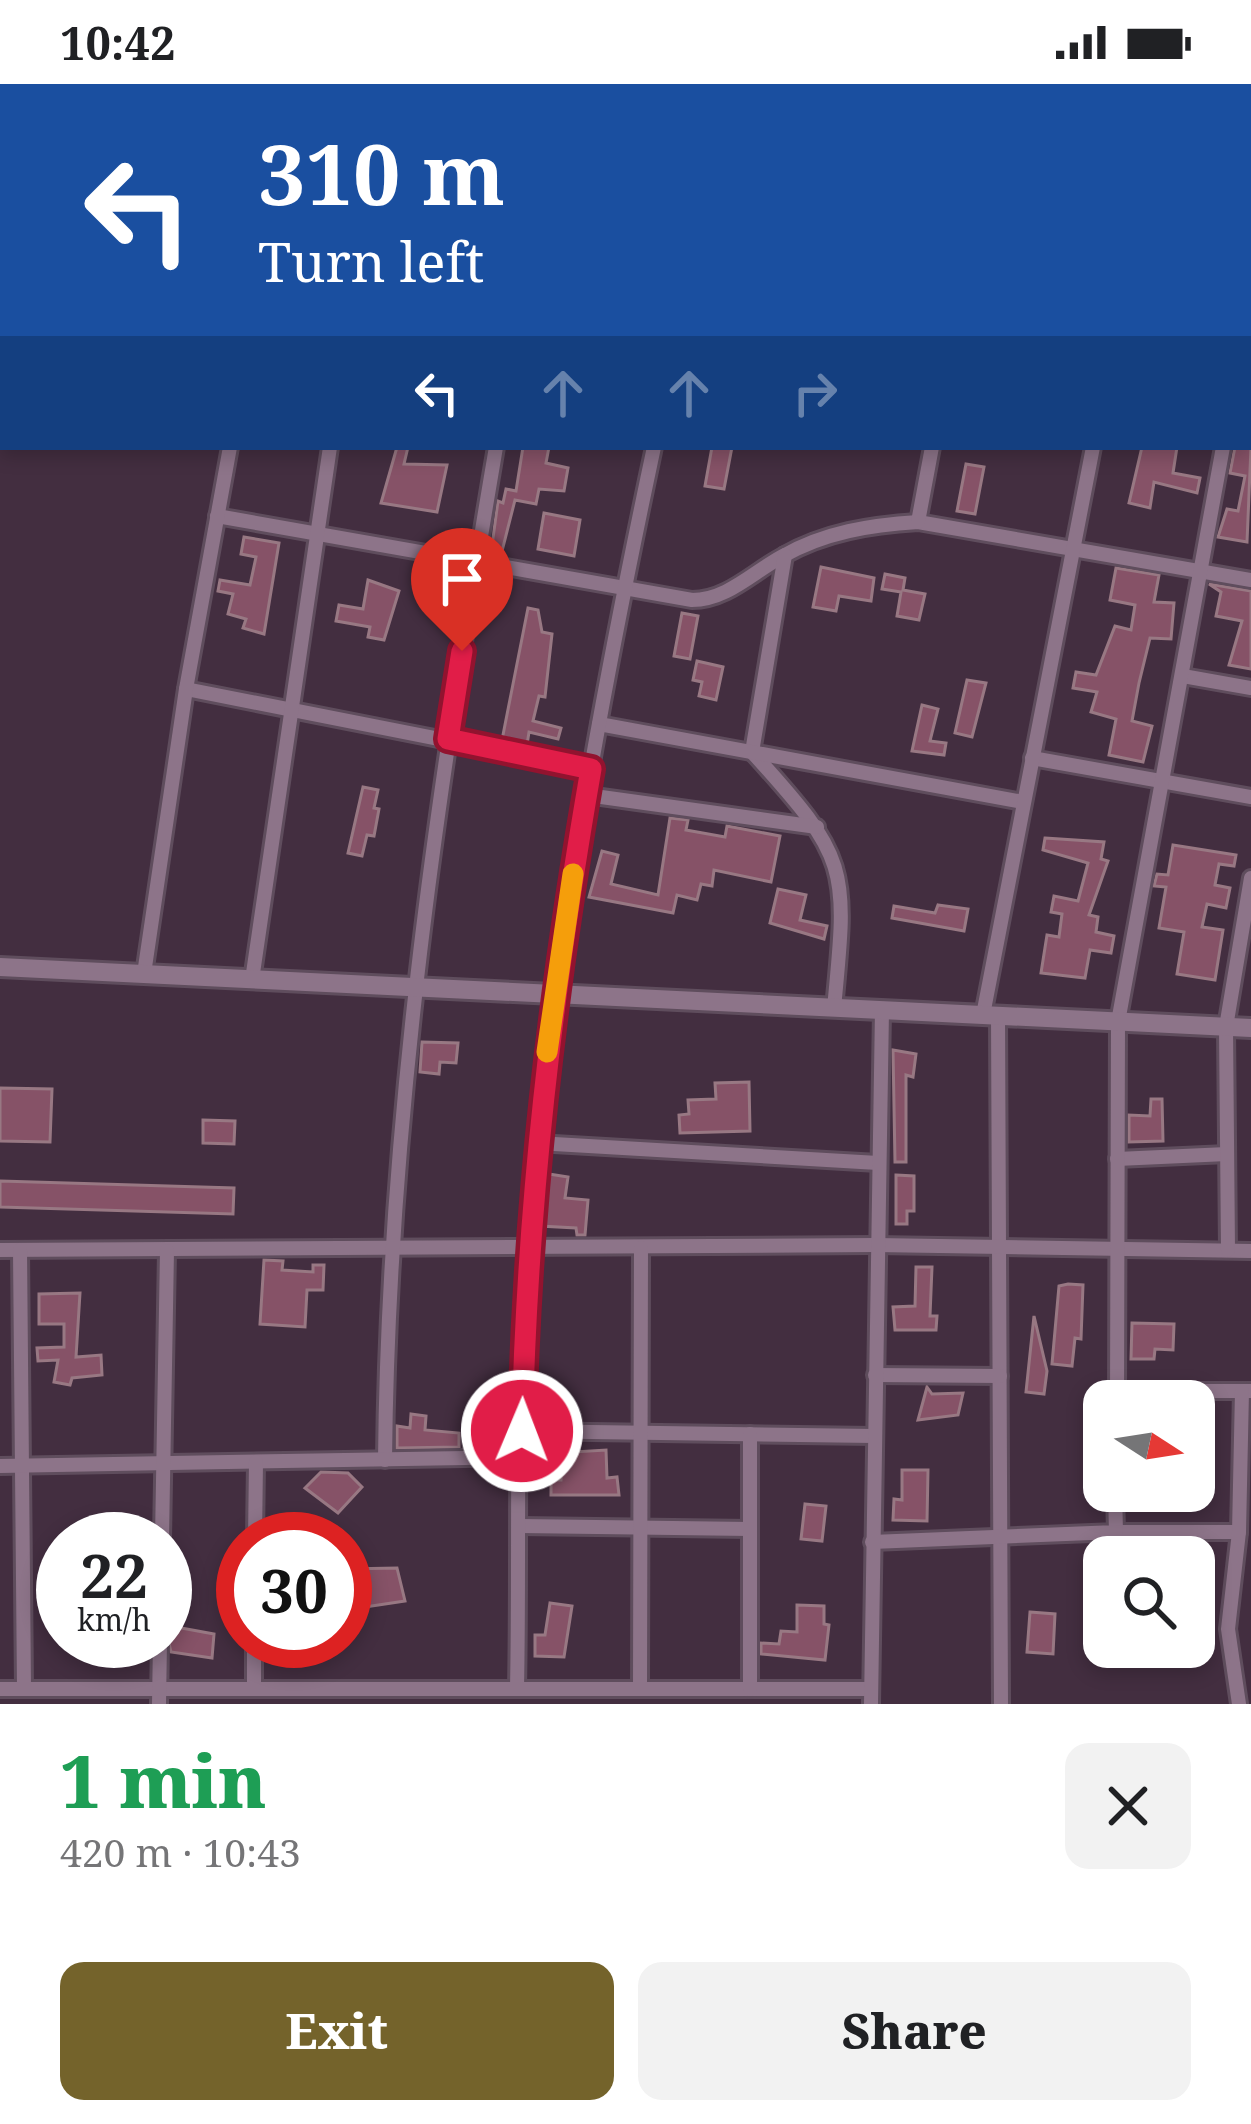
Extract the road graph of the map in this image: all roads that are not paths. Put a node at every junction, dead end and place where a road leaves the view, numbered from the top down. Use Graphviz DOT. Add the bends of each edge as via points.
graph roads {
  1 [pos="229,450"];
  2 [pos="330,450"];
  3 [pos="495,450"];
  4 [pos="653,450"];
  5 [pos="931,450"];
  6 [pos="1092,450"];
  7 [pos="1222,450"];
  8 [pos="217,516"];
  9 [pos="918,522"];
  10 [pos="316,534"];
  11 [pos="1075,550"];
  12 [pos="785,554"];
  13 [pos="476,563"];
  14 [pos="1200,572"];
  15 [pos="1251,580"];
  16 [pos="622,591"];
  17 [pos="1184,676"];
  18 [pos="1251,688"];
  19 [pos="186,689"];
  20 [pos="290,709"];
  21 [pos="599,724"];
  22 [pos="448,739"];
  23 [pos="752,752"];
  24 [pos="1032,758"];
  25 [pos="591,769"];
  26 [pos="1163,781"];
  27 [pos="587,795"];
  28 [pos="1251,797"];
  29 [pos="1024,802"];
  30 [pos="817,826"];
  31 [pos="1251,878"];
  32 [pos="0,967"];
  33 [pos="144,974"];
  34 [pos="252,980"];
  35 [pos="417,988"];
  36 [pos="553,994"];
  37 [pos="834,1008"];
  38 [pos="882,1010"];
  39 [pos="991,1015"];
  40 [pos="1118,1022"];
  41 [pos="1226,1027"];
  42 [pos="1251,1028"];
  43 [pos="537,1143"];
  44 [pos="1227,1154"];
  45 [pos="1117,1160"];
  46 [pos="878,1163"];
  47 [pos="876,1245"];
  48 [pos="999,1246"];
  49 [pos="1117,1247"];
  50 [pos="641,1248"];
  51 [pos="392,1249"];
  52 [pos="0,1250"];
  53 [pos="20,1250"];
  54 [pos="167,1250"];
  55 [pos="526,1250"];
  56 [pos="1228,1250"];
  57 [pos="1251,1251"];
  58 [pos="874,1375"];
  59 [pos="1000,1376"];
  60 [pos="1117,1380"];
  61 [pos="1246,1391"];
  62 [pos="1215,1392"];
  63 [pos="522,1431"];
  64 [pos="640,1433"];
  65 [pos="750,1434"];
  66 [pos="874,1436"];
  67 [pos="522,1456"];
  68 [pos="386,1460"];
  69 [pos="256,1462"];
  70 [pos="164,1464"];
  71 [pos="0,1466"];
  72 [pos="22,1466"];
  73 [pos="163,1512"];
  74 [pos="255,1512"];
  75 [pos="1116,1512"];
  76 [pos="520,1526"];
  77 [pos="640,1528"];
  78 [pos="750,1529"];
  79 [pos="1116,1532"];
  80 [pos="1239,1532"];
  81 [pos="1001,1537"];
  82 [pos="872,1542"];
  83 [pos="254,1668"];
  84 [pos="254,1688"];
  85 [pos="517,1688"];
  86 [pos="640,1688"];
  87 [pos="0,1689"];
  88 [pos="24,1689"];
  89 [pos="750,1689"];
  90 [pos="620,1696"];
  91 [pos="159,1697"];
  92 [pos="377,1697"];
  93 [pos="871,1697"];
  94 [pos="1001,1704"];
  95 [pos="1239,1704"];
  1 -- 8 [label="street"];
  2 -- 10 [label="street"];
  3 -- 13 [label="street"];
  4 -- 16 [label="street"];
  5 -- 9 [label="street"];
  6 -- 11 [label="street"];
  7 -- 14 [label="street"];
  8 -- 10 [label="street"];
  8 -- 19 [label="street"];
  9 -- 11 [label="street"];
  9 -- 12 [label="street" via="870,525"];
  10 -- 13 [label="street"];
  10 -- 20 [label="street"];
  11 -- 14 [label="street"];
  11 -- 24 [label="street"];
  12 -- 16 [label="street" via="709,600"];
  12 -- 23 [label="street"];
  13 -- 16 [label="street"];
  13 -- 22 [label="street"];
  14 -- 15 [label="street"];
  14 -- 17 [label="street"];
  16 -- 21 [label="street"];
  17 -- 18 [label="street"];
  17 -- 26 [label="street"];
  19 -- 20 [label="street"];
  19 -- 33 [label="street"];
  20 -- 22 [label="street"];
  20 -- 34 [label="street"];
  21 -- 23 [label="street"];
  21 -- 25 [label="street"];
  22 -- 25 [label="street"];
  22 -- 35 [label="street"];
  23 -- 29 [label="street"];
  23 -- 30 [label="street"];
  24 -- 26 [label="street"];
  24 -- 29 [label="street"];
  25 -- 27 [label="street"];
  26 -- 28 [label="street"];
  26 -- 40 [label="street"];
  27 -- 30 [label="street"];
  27 -- 36 [label="street"];
  29 -- 39 [label="street"];
  30 -- 37 [label="street" via="842,883"];
  31 -- 41 [label="street"];
  32 -- 33 [label="main road"];
  33 -- 34 [label="main road"];
  34 -- 35 [label="main road"];
  35 -- 36 [label="main road"];
  35 -- 51 [label="street"];
  36 -- 37 [label="main road"];
  36 -- 43 [label="street"];
  37 -- 38 [label="main road"];
  38 -- 39 [label="main road"];
  38 -- 46 [label="street"];
  39 -- 40 [label="main road"];
  39 -- 48 [label="street"];
  40 -- 41 [label="main road"];
  40 -- 45 [label="street"];
  41 -- 42 [label="main road"];
  41 -- 44 [label="street"];
  43 -- 46 [label="street"];
  43 -- 55 [label="street"];
  44 -- 45 [label="street"];
  44 -- 56 [label="street"];
  45 -- 49 [label="street"];
  46 -- 47 [label="street"];
  47 -- 48 [label="street"];
  47 -- 50 [label="street"];
  47 -- 58 [label="street"];
  48 -- 49 [label="street"];
  48 -- 59 [label="street"];
  49 -- 56 [label="street"];
  49 -- 60 [label="street"];
  50 -- 55 [label="street"];
  50 -- 64 [label="street"];
  51 -- 54 [label="street"];
  51 -- 55 [label="street"];
  51 -- 68 [label="street"];
  52 -- 53 [label="street"];
  53 -- 54 [label="street"];
  53 -- 72 [label="street"];
  54 -- 70 [label="street"];
  55 -- 63 [label="street"];
  56 -- 57 [label="street"];
  58 -- 59 [label="street"];
  58 -- 66 [label="street"];
  59 -- 81 [label="street"];
  61 -- 62 [label="street"];
  61 -- 80 [label="street"];
  63 -- 64 [label="street"];
  63 -- 67 [label="street"];
  64 -- 65 [label="street"];
  64 -- 77 [label="street"];
  65 -- 66 [label="street"];
  65 -- 78 [label="street"];
  66 -- 82 [label="street"];
  67 -- 68 [label="street"];
  67 -- 76 [label="street"];
  68 -- 69 [label="street"];
  69 -- 70 [label="street"];
  69 -- 74 [label="street"];
  70 -- 72 [label="street"];
  70 -- 73 [label="street"];
  71 -- 72 [label="street"];
  72 -- 88 [label="street"];
  75 -- 79 [label="street"];
  76 -- 77 [label="street"];
  76 -- 85 [label="street"];
  77 -- 78 [label="street"];
  77 -- 86 [label="street"];
  78 -- 89 [label="street"];
  79 -- 80 [label="street"];
  79 -- 81 [label="street"];
  80 -- 95 [label="street" via="1228,1629"];
  81 -- 82 [label="street"];
  81 -- 94 [label="street"];
  82 -- 93 [label="street"];
  83 -- 84 [label="street"];
  84 -- 91 [label="street"];
  84 -- 92 [label="street"];
  85 -- 90 [label="street"];
  85 -- 92 [label="street"];
  86 -- 89 [label="street"];
  86 -- 90 [label="street"];
  87 -- 88 [label="street"];
  88 -- 91 [label="street"];
  89 -- 93 [label="street"];
}
